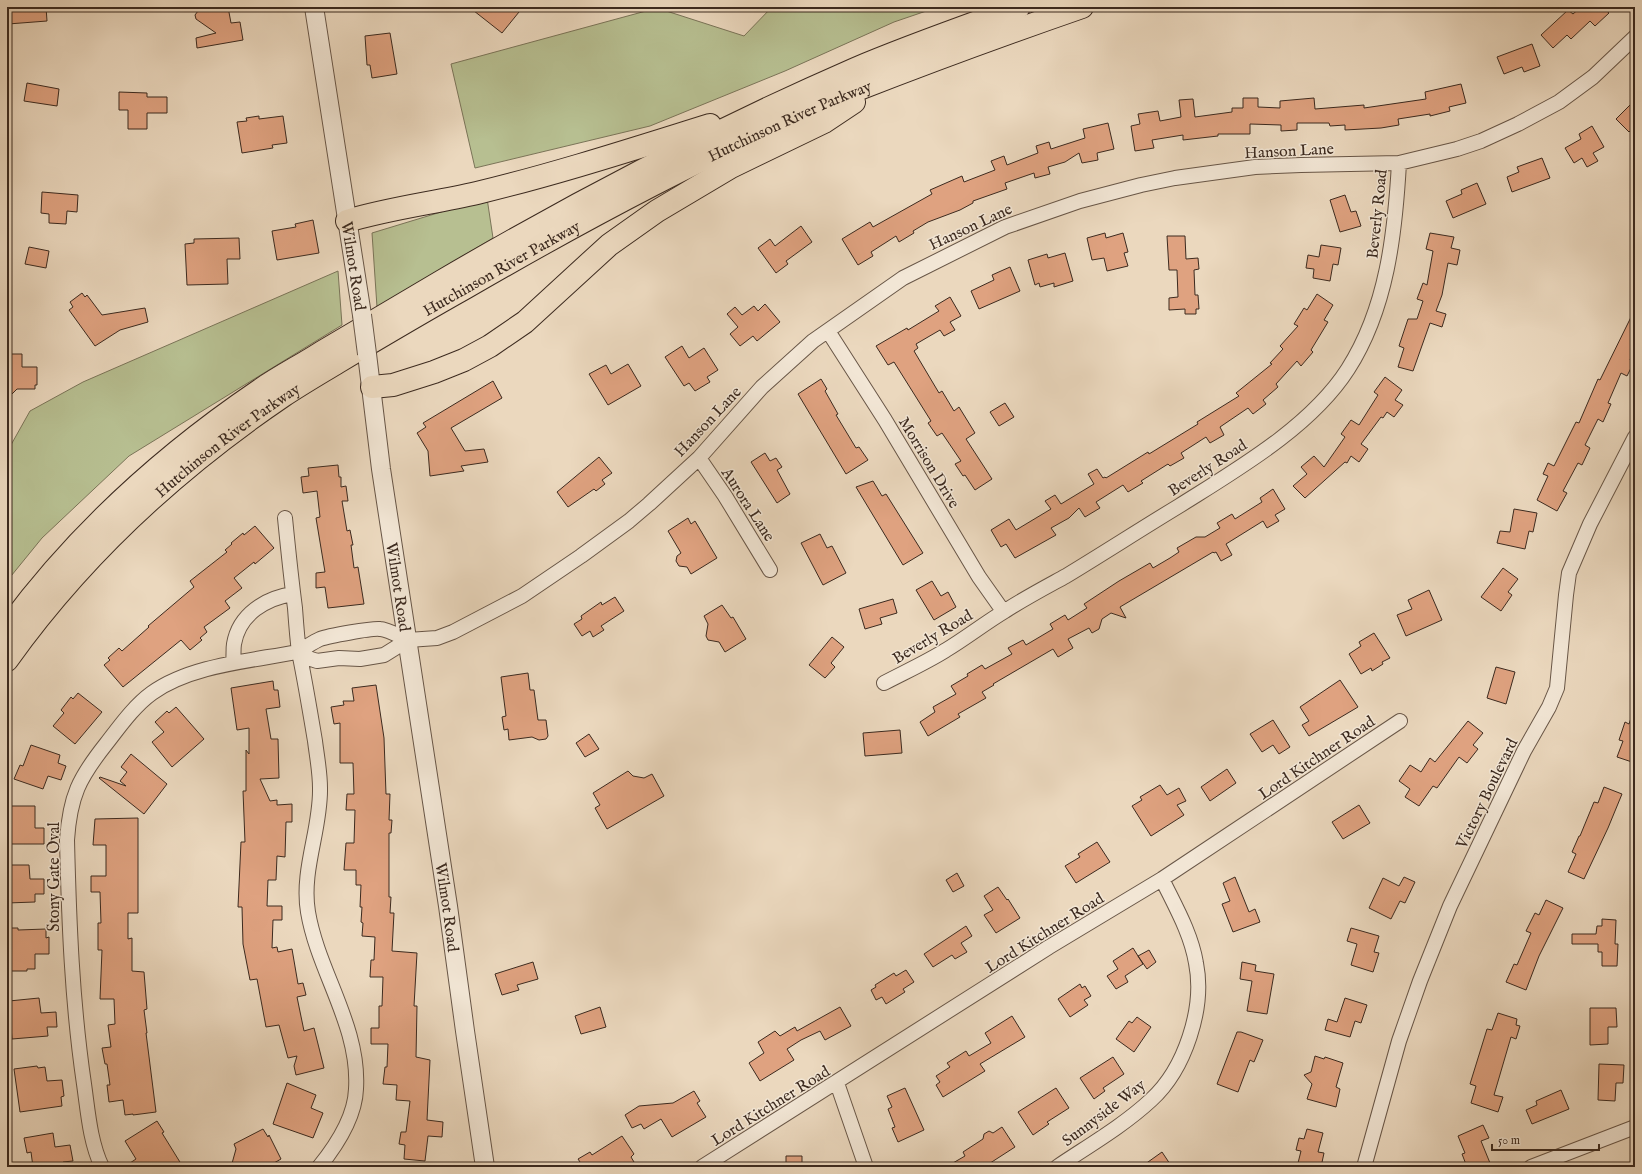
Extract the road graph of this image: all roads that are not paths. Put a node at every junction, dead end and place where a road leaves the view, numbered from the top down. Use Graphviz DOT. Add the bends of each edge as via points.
graph roads {
  1 [pos="314,7"];
  2 [pos="1019,7"];
  3 [pos="1082,7"];
  4 [pos="1635,37"];
  5 [pos="893,77"];
  6 [pos="780,104"];
  7 [pos="1399,163"];
  8 [pos="347,221"];
  9 [pos="828,331"];
  10 [pos="372,387"];
  11 [pos="1634,440"];
  12 [pos="699,458"];
  13 [pos="284,518"];
  14 [pos="770,570"];
  15 [pos="293,594"];
  16 [pos="1003,611"];
  17 [pos="11,624"];
  18 [pos="408,640"];
  19 [pos="299,651"];
  20 [pos="7,660"];
  21 [pos="233,663"];
  22 [pos="884,683"];
  23 [pos="1400,721"];
  24 [pos="1162,879"];
  25 [pos="837,1083"];
  26 [pos="1635,1127"];
  27 [pos="102,1167"];
  28 [pos="319,1167"];
  29 [pos="485,1167"];
  30 [pos="702,1167"];
  31 [pos="866,1167"];
  32 [pos="1056,1167"];
  33 [pos="1364,1167"];
  34 [pos="1531,1167"];
  1 -- 8 [label="street, Wilmot Road"];
  2 -- 6 [label="highway, Hutchinson River Parkway" via="856,69"];
  3 -- 5 [label="highway, Hutchinson River Parkway"];
  4 -- 7 [label="street, Hanson Lane" via="1574,91 1518,124 1475,143"];
  5 -- 10 [label="highway" via="824,122 731,168 657,211 609,245 525,322 490,346 434,372 393,385"];
  5 -- 20 [label="highway, Hutchinson River Parkway" via="859,89 739,142 645,189 528,252 287,393 202,455 135,513 54,599"];
  6 -- 8 [label="highway" via="479,192"];
  6 -- 17 [label="highway, Hutchinson River Parkway" via="640,171 566,211 485,256 263,388 220,418 140,483 66,557"];
  7 -- 9 [label="street, Hanson Lane" via="1301,165 1217,172 1141,185 1080,201 1005,227 903,278"];
  7 -- 16 [label="street, Beverly Road" via="1390,260 1375,316 1347,371 1324,399 1302,422 1229,474 1067,575"];
  8 -- 10 [label="street, Wilmot Road, bridge"];
  9 -- 12 [label="street, Hanson Lane" via="797,354 762,387"];
  9 -- 16 [label="street, Morrison Drive" via="885,420 979,577"];
  10 -- 18 [label="street, Wilmot Road"];
  11 -- 33 [label="street, Victory Boulevard" via="1590,524 1569,573 1557,688 1450,906 1399,1041"];
  12 -- 14 [label="street, Aurora Lane"];
  12 -- 18 [label="street, Hanson Lane" via="629,521 522,596 453,632 437,638"];
  13 -- 15 [label="street"];
  15 -- 19 [label="street"];
  15 -- 21 [label="street" via="273,599 248,614 234,643"];
  16 -- 22 [label="street, Beverly Road" via="946,651"];
  18 -- 19 [label="street, Stony Gate Oval" via="380,628 325,637"];
  18 -- 19 [label="street" via="384,655 360,659 317,661"];
  18 -- 29 [label="street, Wilmot Road"];
  19 -- 21 [label="street, Stony Gate Oval"];
  19 -- 28 [label="street" via="321,789 310,862 308,910 356,1062 356,1091 350,1116 336,1146"];
  21 -- 27 [label="street, Stony Gate Oval" via="183,677 154,692 142,702 119,726 89,767 78,785 73,800 68,840 68,909 73,997 93,1144"];
  23 -- 24 [label="street, Lord Kitchner Road"];
  24 -- 25 [label="street, Lord Kitchner Road" via="1049,947"];
  24 -- 32 [label="street, Sunnyside Way" via="1182,920 1197,964 1198,987 1190,1036 1179,1062 1151,1100 1129,1118"];
  25 -- 30 [label="street, Lord Kitchner Road"];
  25 -- 31 [label="street"];
  26 -- 34 [label="street"];
}
